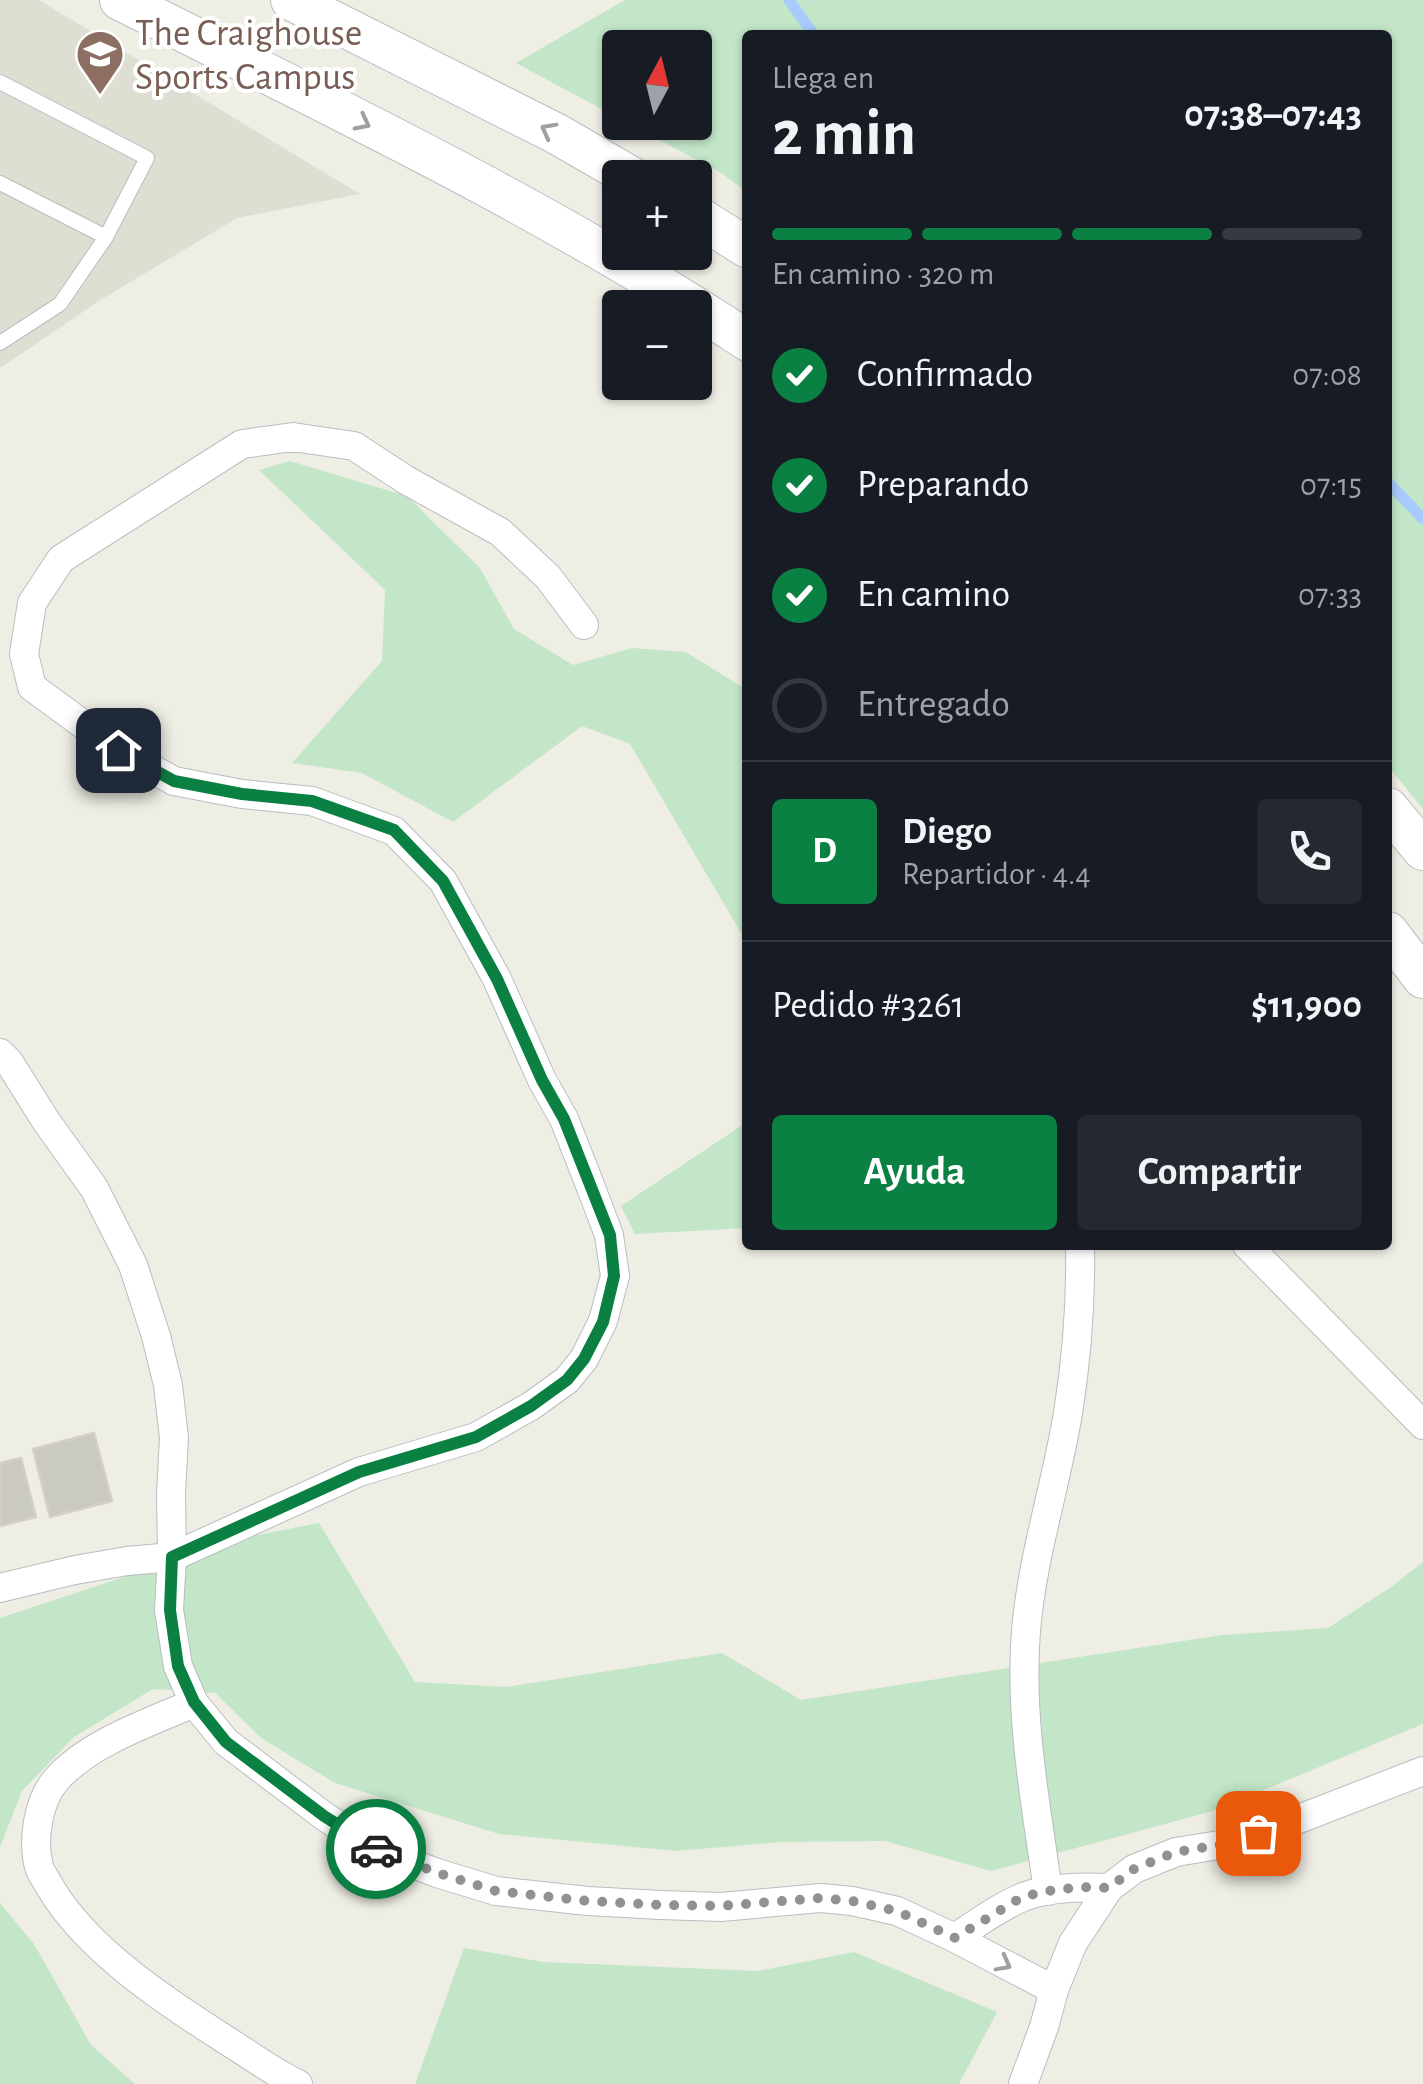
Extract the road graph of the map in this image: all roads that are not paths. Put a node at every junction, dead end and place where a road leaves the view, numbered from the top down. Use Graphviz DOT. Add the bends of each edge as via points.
graph roads {
  1 [pos="120,0"];
  2 [pos="291,0"];
  3 [pos="0,82"];
  4 [pos="602,161"];
  5 [pos="0,183"];
  6 [pos="712,225"];
  7 [pos="106,236"];
  8 [pos="742,244"];
  9 [pos="742,337"];
  10 [pos="0,342"];
  11 [pos="584,625"];
  12 [pos="1392,813"];
  13 [pos="1423,850"];
  14 [pos="1392,937"];
  15 [pos="1423,978"];
  16 [pos="0,1053"];
  17 [pos="1080,1250"];
  18 [pos="1251,1250"];
  19 [pos="1423,1426"];
  20 [pos="172,1557"];
  21 [pos="0,1588"];
  22 [pos="194,1702"];
  23 [pos="1423,1771"];
  24 [pos="1109,1888"];
  25 [pos="1048,1891"];
  26 [pos="955,1938"];
  27 [pos="1054,1990"];
  28 [pos="298,2084"];
  29 [pos="1023,2084"];
  1 -- 9 [label="main road, one-way" via="502,194"];
  4 -- 2 [label="main road, one-way"];
  3 -- 7 [label="lane" via="147,158"];
  5 -- 7 [label="lane"];
  6 -- 8 [label="main road"];
  7 -- 10 [label="lane" via="60,304"];
  11 -- 20 [label="street" via="500,532 354,446 293,437 242,444 61,559 32,603 24,654 32,686 118,750 174,781 312,801 394,830 443,881 564,1119 610,1235 614,1276 603,1322 567,1380 476,1437 359,1472"];
  12 -- 13 [label="main road"];
  14 -- 15 [label="main road"];
  16 -- 20 [label="street" via="94,1188 133,1265 168,1385"];
  17 -- 25 [label="street" via="1068,1414 1026,1632 1026,1740"];
  18 -- 19 [label="street"];
  20 -- 21 [label="street"];
  20 -- 22 [label="street" via="178,1666"];
  22 -- 26 [label="street" via="226,1742 324,1816 372,1848 452,1878 496,1891 588,1901 852,1901 897,1911"];
  22 -- 28 [label="street" via="123,1734 55,1781 41,1805 39,1868 85,1932 133,1976"];
  23 -- 24 [label="street" via="1290,1822 1176,1852"];
  24 -- 25 [label="street"];
  24 -- 27 [label="street" via="1073,1943"];
  25 -- 26 [label="street" via="1022,1897"];
  26 -- 27 [label="street, one-way"];
  27 -- 29 [label="street"];
}
